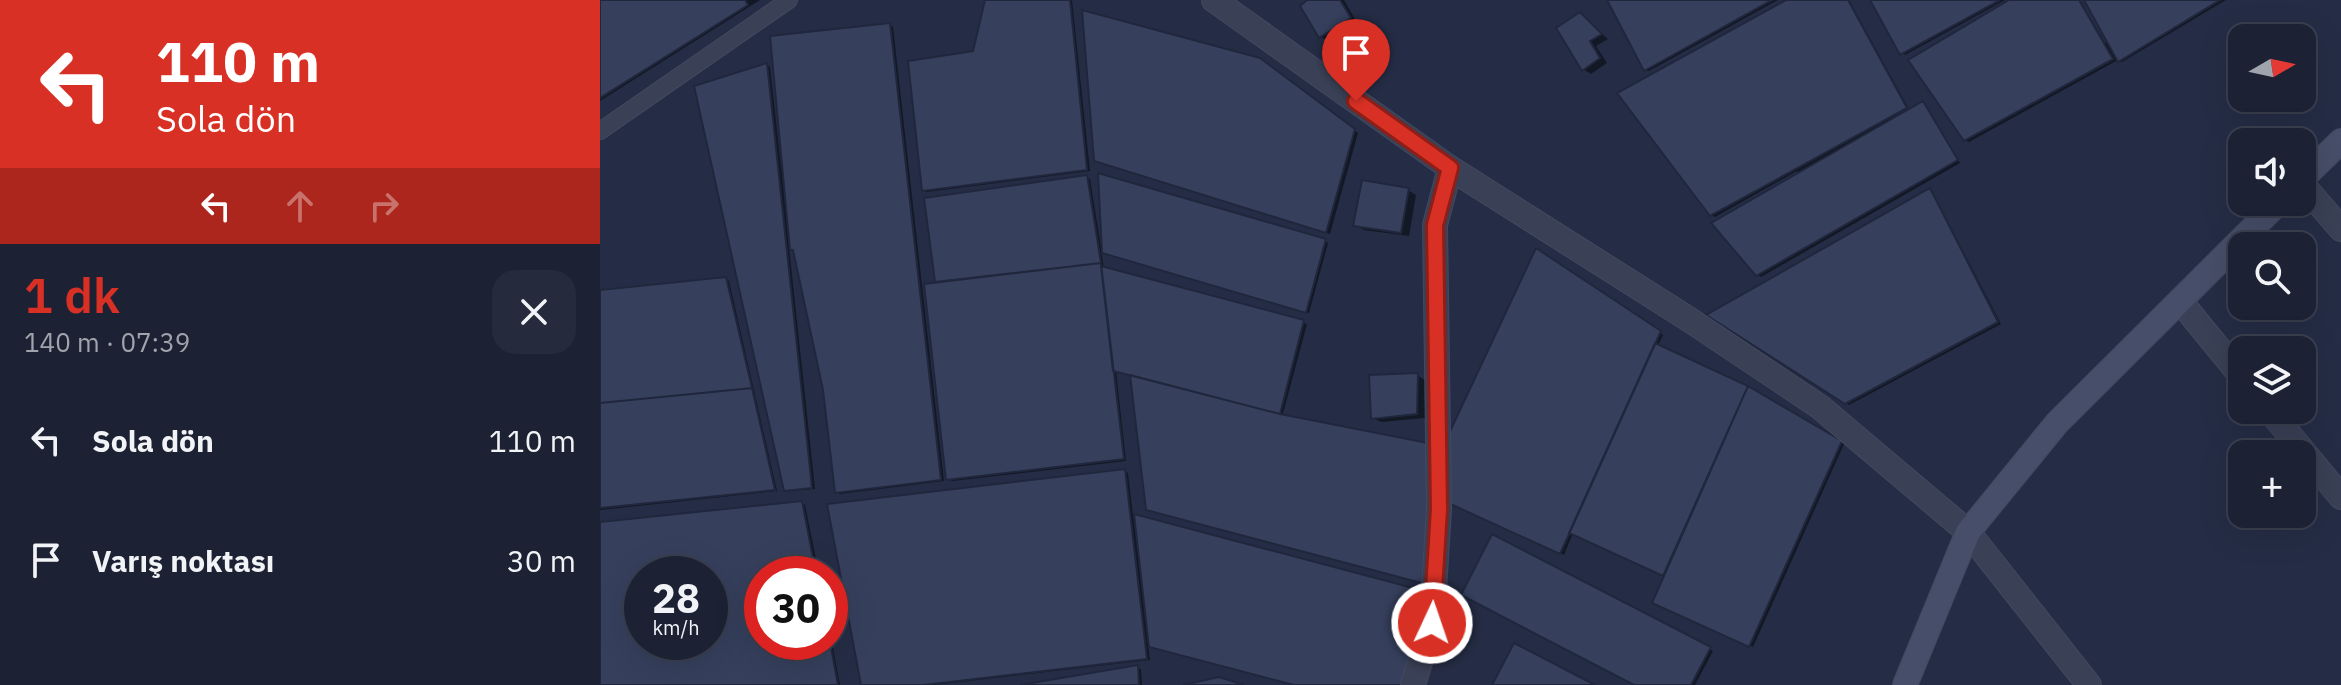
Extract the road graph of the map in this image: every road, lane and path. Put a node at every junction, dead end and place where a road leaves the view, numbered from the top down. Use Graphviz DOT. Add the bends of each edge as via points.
graph roads {
  1 [pos="789,0"];
  2 [pos="1214,0"];
  3 [pos="600,131"];
  4 [pos="2341,141"];
  5 [pos="2316,167"];
  6 [pos="1450,168"];
  7 [pos="2316,199"];
  8 [pos="2265,216"];
  9 [pos="2341,229"];
  10 [pos="2180,301"];
  11 [pos="2228,360"];
  12 [pos="2281,424"];
  13 [pos="2341,497"];
  14 [pos="1968,532"];
  15 [pos="1413,685"];
  16 [pos="1905,685"];
  17 [pos="2089,685"];
  1 -- 3 [label="lane"];
  2 -- 6 [label="street"];
  4 -- 5 [label="street"];
  6 -- 14 [label="street" via="1820,407"];
  6 -- 15 [label="street" via="1435,225 1439,509 1432,623"];
  7 -- 9 [label="street"];
  8 -- 10 [label="street"];
  10 -- 11 [label="street"];
  10 -- 14 [label="street" via="2057,423"];
  12 -- 13 [label="street"];
  14 -- 16 [label="street"];
  14 -- 17 [label="street"];
}
